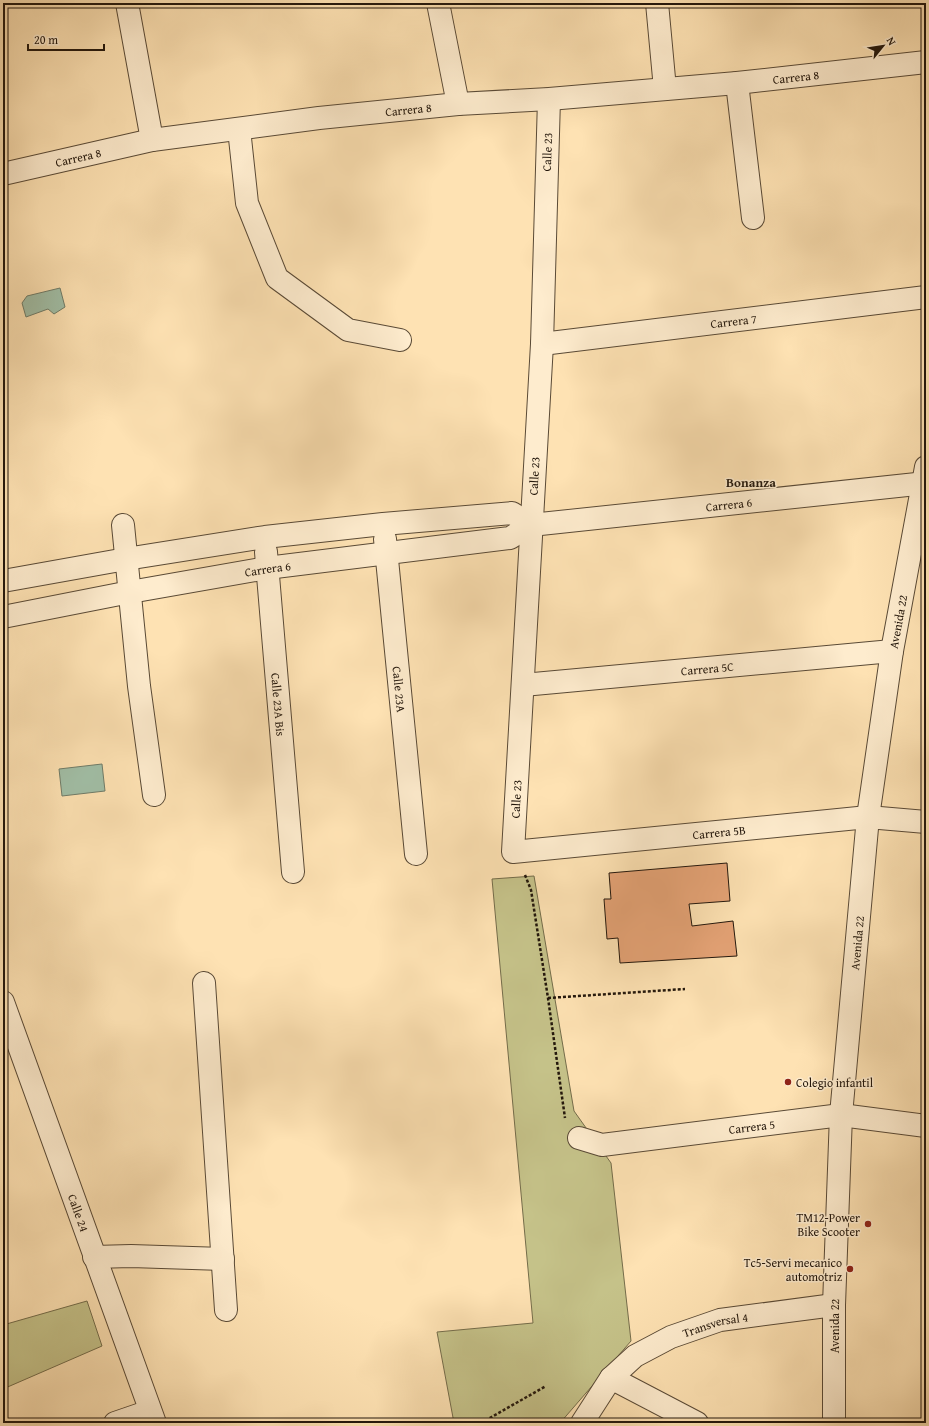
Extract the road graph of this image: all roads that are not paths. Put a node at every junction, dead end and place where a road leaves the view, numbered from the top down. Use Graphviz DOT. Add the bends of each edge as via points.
graph roads {
  1 [pos="127,3"];
  2 [pos="438,3"];
  3 [pos="657,3"];
  4 [pos="926,62"];
  5 [pos="737,83"];
  6 [pos="665,89"];
  7 [pos="549,99"];
  8 [pos="458,104"];
  9 [pos="239,129"];
  10 [pos="152,140"];
  11 [pos="3,174"];
  12 [pos="753,218"];
  13 [pos="926,296"];
  14 [pos="400,340"];
  15 [pos="542,344"];
  16 [pos="925,478"];
  17 [pos="383,524"];
  18 [pos="123,525"];
  19 [pos="532,525"];
  20 [pos="265,537"];
  21 [pos="386,552"];
  22 [pos="126,559"];
  23 [pos="267,568"];
  24 [pos="3,581"];
  25 [pos="130,592"];
  26 [pos="3,617"];
  27 [pos="892,651"];
  28 [pos="523,686"];
  29 [pos="154,795"];
  30 [pos="868,817"];
  31 [pos="926,822"];
  32 [pos="513,852"];
  33 [pos="416,854"];
  34 [pos="293,872"];
  35 [pos="204,983"];
  36 [pos="3,1002"];
  37 [pos="841,1115"];
  38 [pos="926,1126"];
  39 [pos="579,1138"];
  40 [pos="94,1257"];
  41 [pos="223,1259"];
  42 [pos="834,1305"];
  43 [pos="226,1310"];
  44 [pos="611,1378"];
  45 [pos="152,1417"];
  46 [pos="115,1423"];
  47 [pos="582,1423"];
  48 [pos="697,1423"];
  49 [pos="834,1423"];
  1 -- 10 [label="street"];
  2 -- 8 [label="street"];
  3 -- 6 [label="street"];
  4 -- 5 [label="street, Carrera 8"];
  5 -- 6 [label="street, Carrera 8"];
  5 -- 12 [label="street"];
  6 -- 7 [label="street, Carrera 8"];
  7 -- 8 [label="street, Carrera 8"];
  7 -- 15 [label="street, Calle 23"];
  8 -- 9 [label="street, Carrera 8"];
  9 -- 10 [label="street, Carrera 8"];
  9 -- 14 [label="street" via="247,203 277,278 348,330"];
  10 -- 11 [label="street, Carrera 8"];
  13 -- 15 [label="street, Carrera 7"];
  15 -- 19 [label="street, Calle 23"];
  16 -- 19 [label="street, Carrera 6"];
  16 -- 27 [label="street, Avenida 22"];
  17 -- 19 [label="street" via="512,513"];
  17 -- 20 [label="street"];
  17 -- 21 [label="street, Calle 23A"];
  18 -- 22 [label="street"];
  19 -- 21 [label="street, Carrera 6" via="510,538"];
  19 -- 28 [label="street, Calle 23"];
  20 -- 22 [label="street"];
  20 -- 23 [label="street, Calle 23A Bis"];
  21 -- 23 [label="street, Carrera 6"];
  21 -- 33 [label="street, Calle 23A"];
  22 -- 24 [label="street"];
  22 -- 25 [label="street"];
  23 -- 25 [label="street, Carrera 6"];
  23 -- 34 [label="street, Calle 23A Bis"];
  25 -- 26 [label="street, Carrera 6"];
  25 -- 29 [label="street" via="139,686"];
  27 -- 28 [label="street, Carrera 5C"];
  27 -- 30 [label="street, Avenida 22"];
  28 -- 32 [label="street, Calle 23"];
  30 -- 31 [label="street, Carrera 5B"];
  30 -- 32 [label="street, Carrera 5B"];
  30 -- 37 [label="street, Avenida 22"];
  35 -- 41 [label="street"];
  36 -- 40 [label="street, Calle 24"];
  37 -- 38 [label="street, Carrera 5"];
  37 -- 39 [label="street, Carrera 5" via="602,1145"];
  37 -- 42 [label="street, Avenida 22"];
  40 -- 41 [label="street"];
  40 -- 45 [label="street, Calle 24"];
  41 -- 43 [label="street"];
  42 -- 44 [label="street, Transversal 4" via="713,1322 671,1337 636,1356"];
  42 -- 49 [label="street, Avenida 22"];
  44 -- 47 [label="street, Transversal 4"];
  44 -- 48 [label="street"];
  45 -- 46 [label="street"];
}
